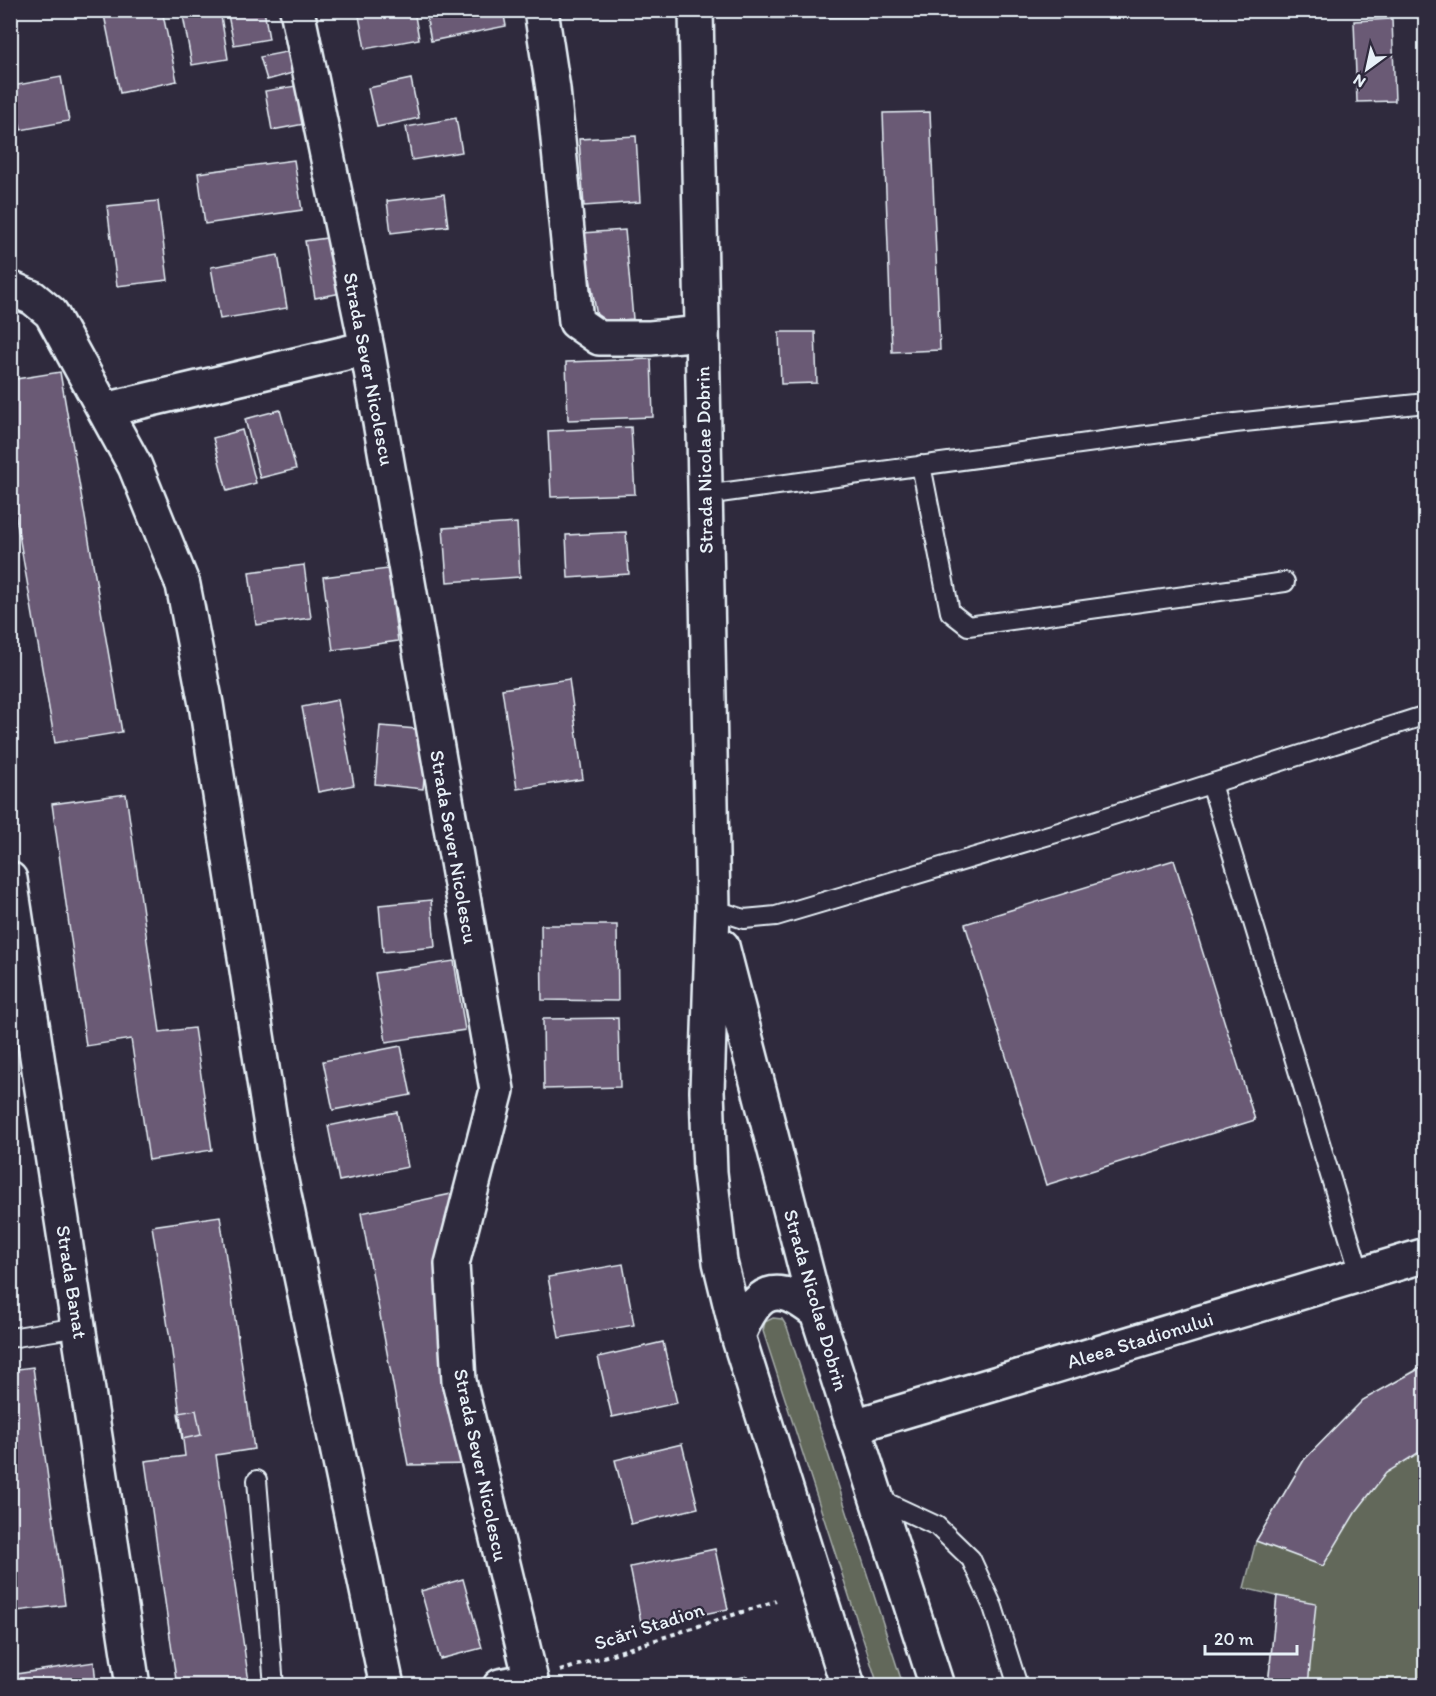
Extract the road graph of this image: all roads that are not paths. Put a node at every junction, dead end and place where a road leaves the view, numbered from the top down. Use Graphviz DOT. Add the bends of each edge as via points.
graph roads {
  1 [pos="297,10"];
  2 [pos="540,10"];
  3 [pos="696,10"];
  4 [pos="10,288"];
  5 [pos="702,333"];
  6 [pos="367,348"];
  7 [pos="1425,403"];
  8 [pos="105,410"];
  9 [pos="921,465"];
  10 [pos="705,495"];
  11 [pos="1285,582"];
  12 [pos="1425,716"];
  13 [pos="1211,784"];
  14 [pos="10,879"];
  15 [pos="713,909"];
  16 [pos="1425,1255"];
  17 [pos="1359,1274"];
  18 [pos="817,1313"];
  19 [pos="79,1327"];
  20 [pos="738,1336"];
  21 [pos="10,1338"];
  22 [pos="854,1426"];
  23 [pos="257,1480"];
  24 [pos="877,1498"];
  25 [pos="515,1683"];
  26 [pos="133,1686"];
  27 [pos="274,1686"];
  28 [pos="387,1686"];
  29 [pos="848,1686"];
  30 [pos="937,1686"];
  31 [pos="1018,1686"];
  1 -- 6 [label="street, Strada Sever Nicolescu"];
  2 -- 5 [label="street" via="553,89 576,322 598,338"];
  3 -- 5 [label="street, Strada Nicolae Dobrin"];
  4 -- 8 [label="street" via="33,298 51,313"];
  5 -- 10 [label="street, Strada Nicolae Dobrin"];
  6 -- 8 [label="street"];
  6 -- 25 [label="street, Strada Sever Nicolescu" via="497,1090 452,1264 459,1381"];
  7 -- 9 [label="lane" via="1235,423"];
  8 -- 28 [label="street" via="135,466 183,585 206,704 275,1152"];
  9 -- 10 [label="lane"];
  9 -- 11 [label="lane" via="950,612 968,626"];
  10 -- 15 [label="street, Strada Nicolae Dobrin"];
  12 -- 13 [label="lane"];
  13 -- 15 [label="lane" via="776,916 744,919"];
  13 -- 17 [label="lane"];
  14 -- 19 [label="street, Strada Banat"];
  15 -- 18 [label="street, Strada Nicolae Dobrin"];
  15 -- 20 [label="street, Strada Nicolae Dobrin" via="707,1091 710,1172 720,1262"];
  16 -- 17 [label="street, Aleea Stadionului"];
  17 -- 22 [label="street, Aleea Stadionului"];
  18 -- 20 [label="street" via="788,1295 771,1293 757,1300"];
  18 -- 22 [label="street, Strada Nicolae Dobrin"];
  19 -- 21 [label="lane"];
  19 -- 26 [label="street, Strada Banat"];
  20 -- 29 [label="street, Strada Nicolae Dobrin"];
  22 -- 24 [label="street, Strada Nicolae Dobrin"];
  23 -- 27 [label="lane"];
  24 -- 30 [label="street, Strada Nicolae Dobrin"];
  24 -- 31 [label="lane" via="938,1526 971,1559 993,1606"];
}
